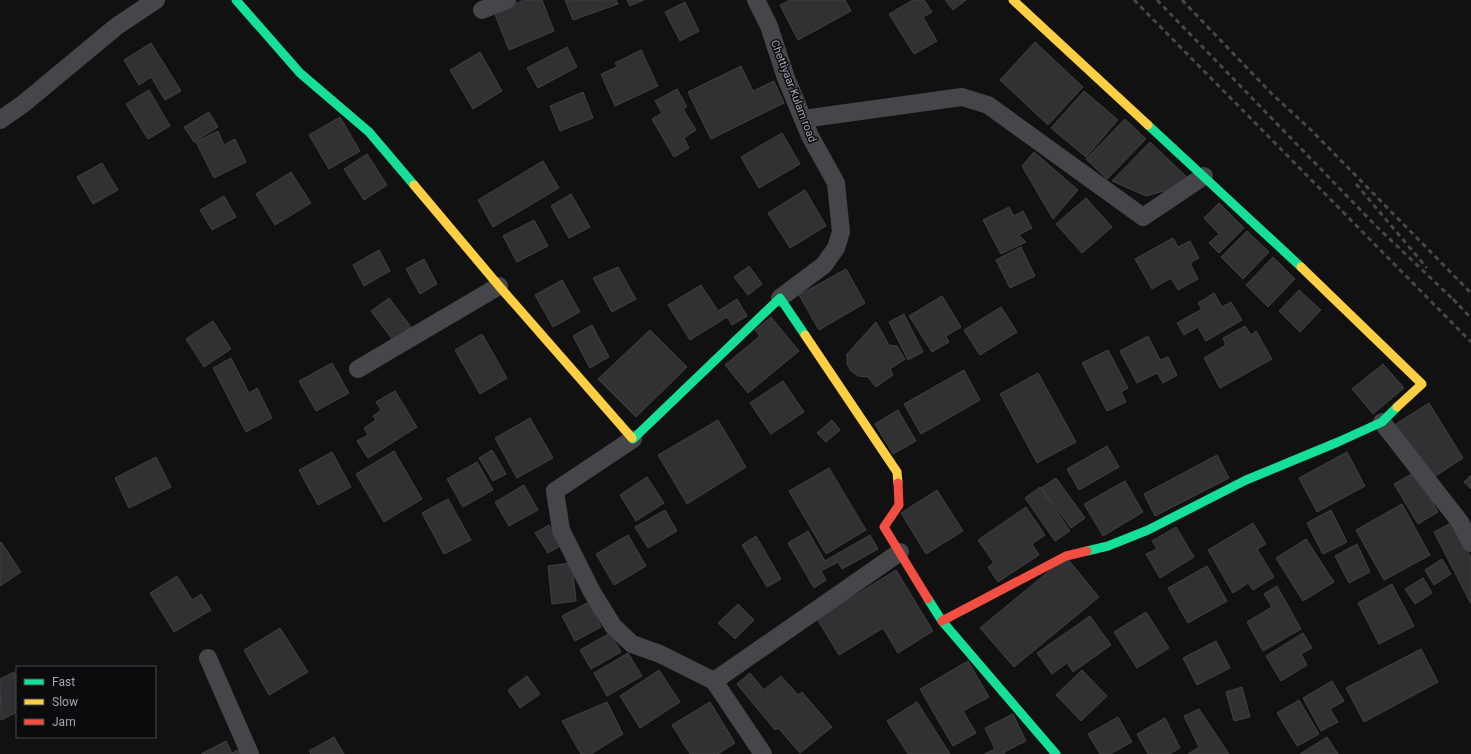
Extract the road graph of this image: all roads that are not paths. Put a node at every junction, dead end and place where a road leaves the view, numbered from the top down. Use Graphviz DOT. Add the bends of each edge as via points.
graph roads {
  1 [pos="156,0"];
  2 [pos="236,0"];
  3 [pos="507,0"];
  4 [pos="756,0"];
  5 [pos="1013,0"];
  6 [pos="482,10"];
  7 [pos="803,119"];
  8 [pos="0,120"];
  9 [pos="1204,176"];
  10 [pos="499,286"];
  11 [pos="780,298"];
  12 [pos="358,369"];
  13 [pos="1382,422"];
  14 [pos="633,439"];
  15 [pos="1471,543"];
  16 [pos="900,552"];
  17 [pos="942,622"];
  18 [pos="208,658"];
  19 [pos="714,681"];
  20 [pos="1051,753"];
  21 [pos="250,754"];
  22 [pos="763,754"];
  1 -- 8 [label="street" via="117,26"];
  2 -- 10 [label="street" via="300,73 369,132"];
  3 -- 6 [label="street"];
  4 -- 7 [label="street, Chettiyaar Kulam road" via="769,26"];
  5 -- 9 [label="street"];
  7 -- 9 [label="street" via="962,97 988,105 1143,217"];
  7 -- 11 [label="street, Chettiyaar Kulam road" via="836,183 841,232 836,248 824,265"];
  9 -- 13 [label="street" via="1422,384"];
  10 -- 12 [label="street"];
  10 -- 14 [label="street"];
  11 -- 14 [label="street"];
  11 -- 16 [label="street" via="896,472 899,505 884,527"];
  13 -- 15 [label="street" via="1460,522"];
  13 -- 17 [label="street" via="1246,480 1148,530 1108,546 1066,556"];
  14 -- 19 [label="street" via="555,491 561,530 592,592 613,626 632,644 660,654"];
  16 -- 17 [label="street"];
  16 -- 19 [label="street"];
  17 -- 20 [label="street"];
  18 -- 21 [label="street"];
  19 -- 22 [label="street"];
}
